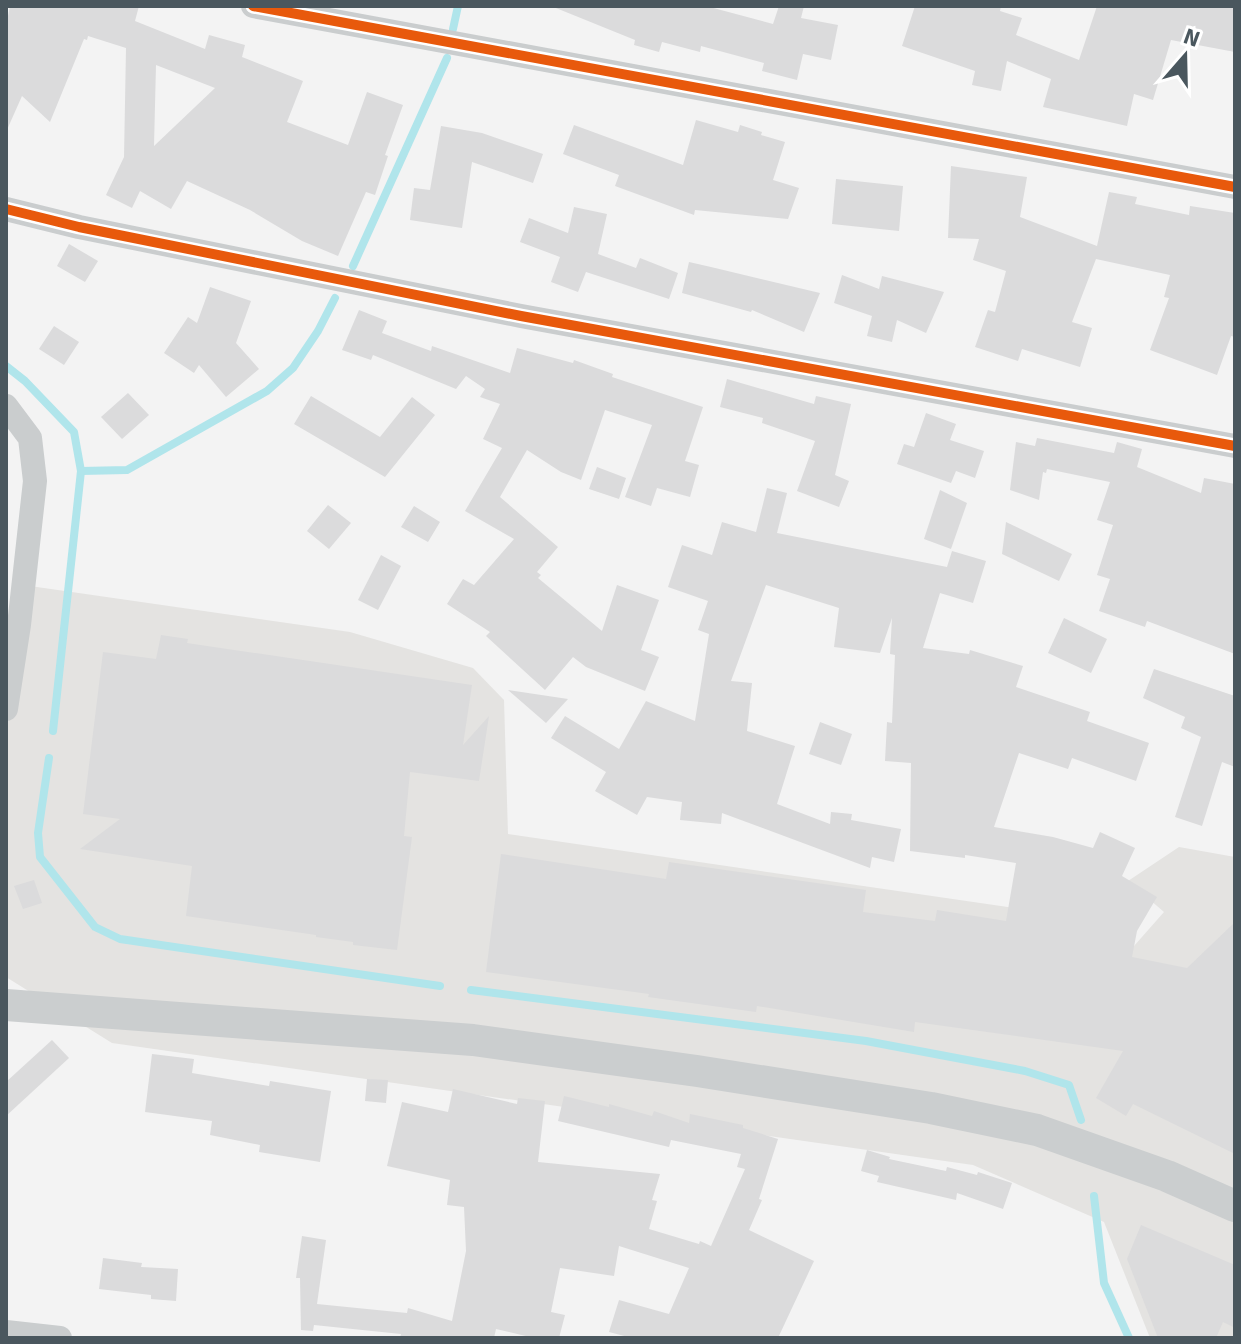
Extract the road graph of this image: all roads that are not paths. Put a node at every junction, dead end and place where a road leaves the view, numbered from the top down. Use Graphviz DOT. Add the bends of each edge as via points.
graph roads {
  1 [pos="253,6"];
  2 [pos="1235,187"];
  3 [pos="6,209"];
  4 [pos="6,406"];
  5 [pos="1235,446"];
  6 [pos="6,709"];
  7 [pos="6,1005"];
  8 [pos="1235,1206"];
  9 [pos="6,1332"];
  10 [pos="60,1338"];
  1 -- 2 [label="street"];
  3 -- 5 [label="street" via="521,316"];
  4 -- 6 [label="street" via="30,438 35,481"];
  7 -- 8 [label="main road" via="473,1040 915,1105 1037,1130"];
  9 -- 10 [label="street"];
}
